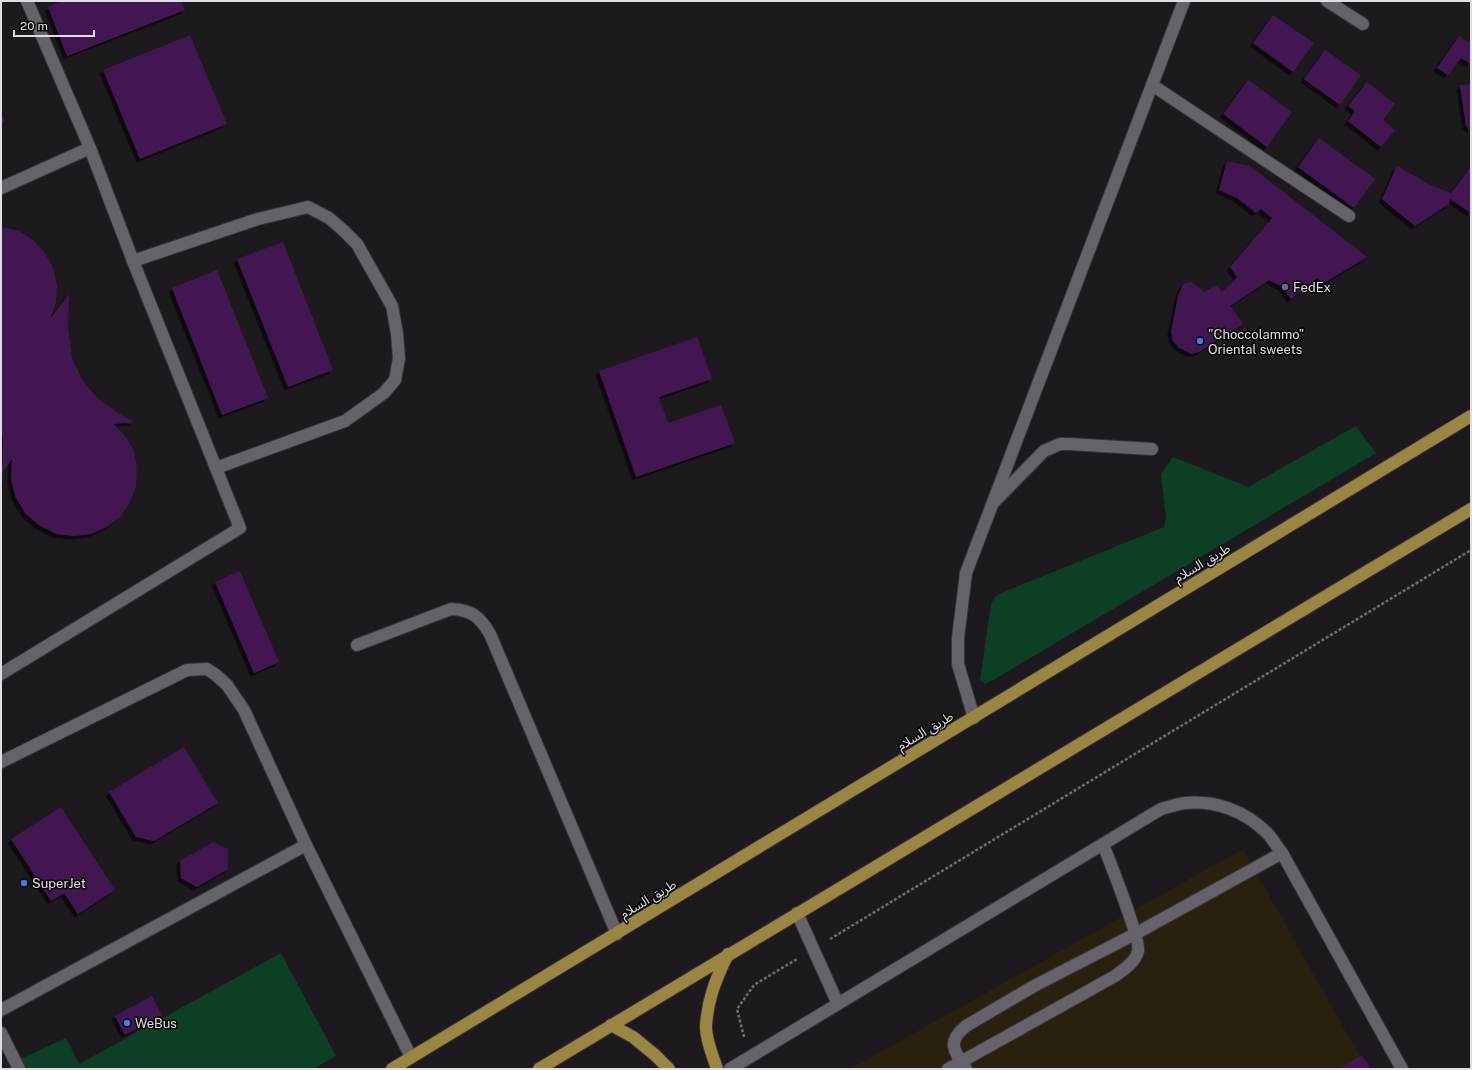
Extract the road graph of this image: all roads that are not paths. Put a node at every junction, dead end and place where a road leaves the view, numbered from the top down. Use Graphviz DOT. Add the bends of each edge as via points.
graph roads {
  1 [pos="27,1"];
  2 [pos="1184,1"];
  3 [pos="1327,1"];
  4 [pos="1363,24"];
  5 [pos="1152,85"];
  6 [pos="90,148"];
  7 [pos="1,188"];
  8 [pos="1349,216"];
  9 [pos="133,262"];
  10 [pos="1471,416"];
  11 [pos="1152,449"];
  12 [pos="216,468"];
  13 [pos="993,503"];
  14 [pos="1471,509"];
  15 [pos="357,645"];
  16 [pos="1,674"];
  17 [pos="974,718"];
  18 [pos="1,762"];
  19 [pos="1103,844"];
  20 [pos="306,845"];
  21 [pos="1282,853"];
  22 [pos="797,913"];
  23 [pos="617,934"];
  24 [pos="1135,934"];
  25 [pos="728,954"];
  26 [pos="838,1004"];
  27 [pos="1,1010"];
  28 [pos="611,1025"];
  29 [pos="1,1033"];
  30 [pos="411,1057"];
  31 [pos="964,1065"];
  32 [pos="19,1069"];
  33 [pos="392,1069"];
  34 [pos="539,1069"];
  35 [pos="669,1069"];
  36 [pos="717,1069"];
  37 [pos="730,1069"];
  38 [pos="948,1069"];
  39 [pos="1402,1069"];
  1 -- 6 [label="street"];
  2 -- 5 [label="street"];
  3 -- 4 [label="street"];
  5 -- 8 [label="street"];
  5 -- 13 [label="street"];
  6 -- 7 [label="street"];
  6 -- 9 [label="street"];
  9 -- 12 [label="street"];
  9 -- 12 [label="street" via="258,219 308,207 329,218 357,244 392,306 399,358 395,380 384,393 346,421"];
  10 -- 17 [label="main road, طريق السلام"];
  11 -- 13 [label="street" via="1069,444 1051,447 1037,457"];
  12 -- 16 [label="street" via="240,528"];
  13 -- 17 [label="street" via="966,573 958,638 958,664"];
  14 -- 22 [label="main road"];
  15 -- 23 [label="street" via="452,609 471,612 478,618 490,634"];
  17 -- 23 [label="main road, طريق السلام"];
  18 -- 20 [label="street" via="187,670 207,669 227,685 244,710"];
  19 -- 21 [label="street" via="1161,809 1184,803 1207,803 1230,808 1250,819 1268,834"];
  19 -- 24 [label="street"];
  19 -- 26 [label="street"];
  20 -- 27 [label="street"];
  20 -- 30 [label="street"];
  21 -- 24 [label="street"];
  21 -- 39 [label="street"];
  22 -- 25 [label="main road"];
  22 -- 26 [label="street"];
  23 -- 30 [label="main road, طريق السلام"];
  24 -- 31 [label="street" via="1138,951 1128,966 1115,976"];
  24 -- 31 [label="street" via="1034,986 958,1032 953,1046"];
  25 -- 28 [label="main road"];
  25 -- 36 [label="main road" via="717,976 709,1002 706,1029"];
  26 -- 37 [label="street"];
  28 -- 34 [label="main road"];
  28 -- 35 [label="main road" via="633,1037"];
  29 -- 32 [label="street"];
  30 -- 33 [label="main road, طريق السلام"];
  31 -- 38 [label="street"];
}
